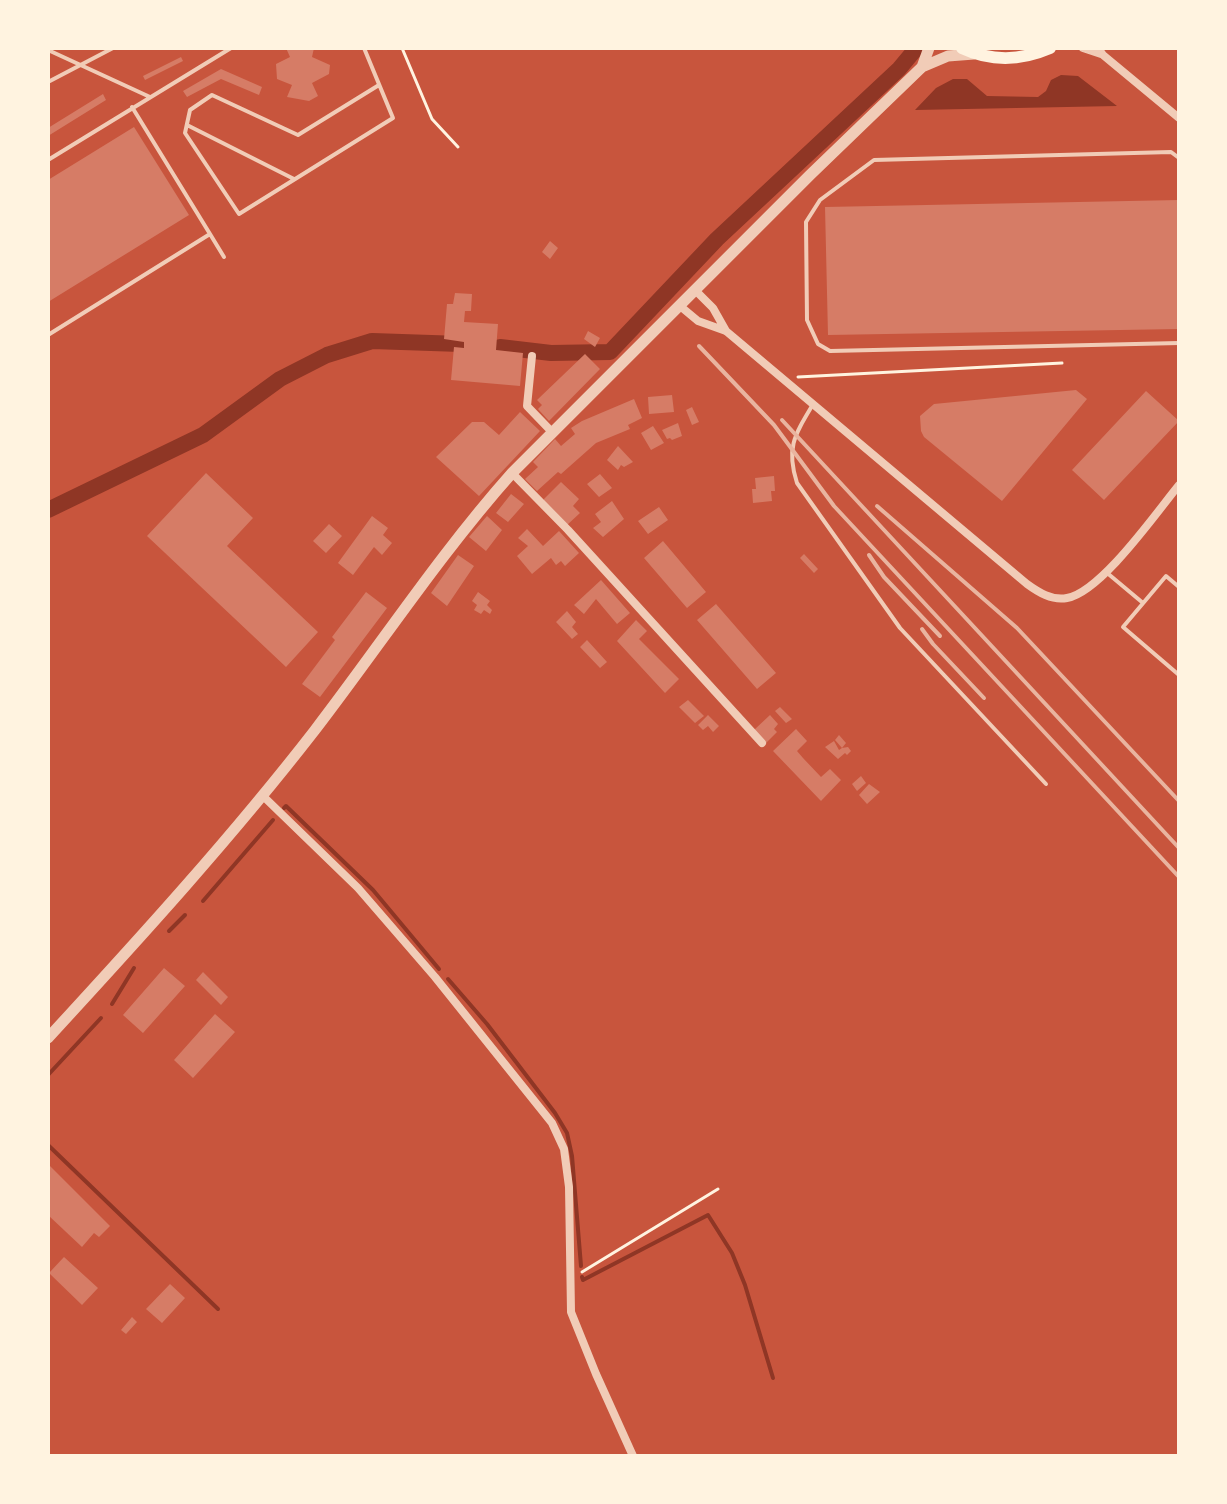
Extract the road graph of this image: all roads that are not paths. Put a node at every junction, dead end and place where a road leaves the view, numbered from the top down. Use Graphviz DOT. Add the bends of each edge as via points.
graph roads {
  1 [pos="113,48"];
  2 [pos="231,48"];
  3 [pos="364,48"];
  4 [pos="929,48"];
  5 [pos="1051,48"];
  6 [pos="1083,48"];
  7 [pos="48,50"];
  8 [pos="968,51"];
  9 [pos="1100,51"];
  10 [pos="79,65"];
  11 [pos="922,67"];
  12 [pos="48,82"];
  13 [pos="379,85"];
  14 [pos="150,97"];
  15 [pos="132,107"];
  16 [pos="1179,118"];
  17 [pos="187,125"];
  18 [pos="1179,158"];
  19 [pos="48,160"];
  20 [pos="294,179"];
  21 [pos="210,234"];
  22 [pos="224,257"];
  23 [pos="695,290"];
  24 [pos="680,306"];
  25 [pos="726,331"];
  26 [pos="48,335"];
  27 [pos="1179,343"];
  28 [pos="532,356"];
  29 [pos="813,404"];
  30 [pos="552,432"];
  31 [pos="512,473"];
  32 [pos="1179,485"];
  33 [pos="1106,572"];
  34 [pos="1179,587"];
  35 [pos="1143,603"];
  36 [pos="1179,675"];
  37 [pos="762,743"];
  38 [pos="1046,784"];
  39 [pos="263,796"];
  40 [pos="48,1038"];
  41 [pos="633,1456"];
  1 -- 10 [label="lane"];
  2 -- 14 [label="lane"];
  3 -- 13 [label="lane"];
  4 -- 11 [label="street"];
  5 -- 8 [label="main road" via="1013,59"];
  6 -- 9 [label="street"];
  7 -- 10 [label="lane"];
  8 -- 11 [label="street"];
  9 -- 16 [label="street"];
  10 -- 12 [label="lane"];
  10 -- 14 [label="lane"];
  11 -- 23 [label="street"];
  13 -- 17 [label="lane" via="298,135 212,95 190,110"];
  13 -- 20 [label="lane" via="393,118"];
  14 -- 15 [label="lane"];
  15 -- 19 [label="lane"];
  15 -- 21 [label="lane"];
  17 -- 20 [label="lane"];
  17 -- 20 [label="lane" via="185,133 239,214"];
  18 -- 27 [label="lane" via="1171,152 874,160 820,200 805,227 807,320 818,344 830,351"];
  21 -- 22 [label="lane"];
  21 -- 26 [label="lane"];
  23 -- 24 [label="street"];
  23 -- 25 [label="street"];
  24 -- 25 [label="street" via="698,321"];
  24 -- 30 [label="street"];
  25 -- 29 [label="street"];
  28 -- 30 [label="street" via="527,406"];
  29 -- 33 [label="street" via="1027,584 1050,597 1068,598"];
  29 -- 38 [label="lane" via="792,444 797,483 900,628"];
  30 -- 31 [label="street"];
  31 -- 37 [label="street"];
  31 -- 39 [label="street" via="469,521"];
  32 -- 33 [label="street"];
  33 -- 35 [label="lane"];
  34 -- 35 [label="lane" via="1166,576"];
  35 -- 36 [label="lane" via="1123,627"];
  39 -- 40 [label="street"];
  39 -- 41 [label="street" via="358,888 552,1123 564,1149 569,1187 574,1323"];
}
